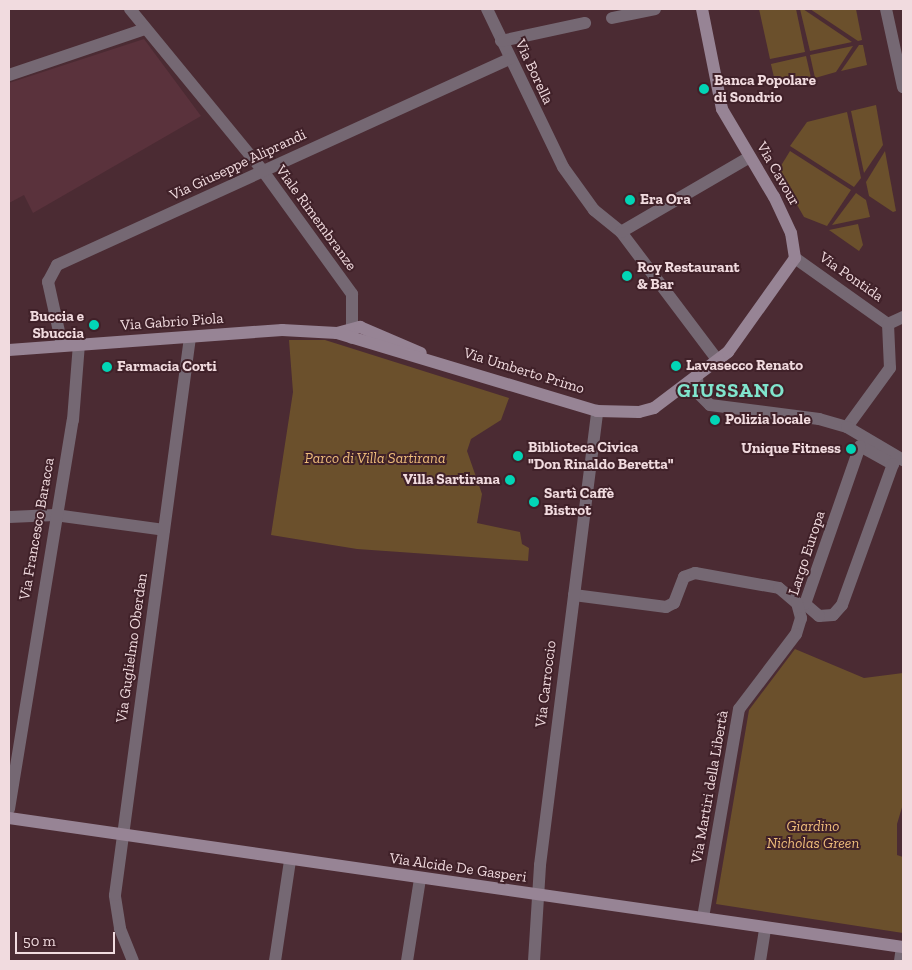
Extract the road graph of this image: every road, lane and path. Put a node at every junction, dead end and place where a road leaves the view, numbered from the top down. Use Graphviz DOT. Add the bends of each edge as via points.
graph roads {
  1 [pos="130,9"];
  2 [pos="487,9"];
  3 [pos="656,9"];
  4 [pos="702,9"];
  5 [pos="886,9"];
  6 [pos="612,18"];
  7 [pos="585,23"];
  8 [pos="145,29"];
  9 [pos="501,41"];
  10 [pos="509,59"];
  11 [pos="9,75"];
  12 [pos="903,87"];
  13 [pos="750,157"];
  14 [pos="262,171"];
  15 [pos="622,232"];
  16 [pos="795,258"];
  17 [pos="903,317"];
  18 [pos="888,324"];
  19 [pos="370,330"];
  20 [pos="354,335"];
  21 [pos="190,337"];
  22 [pos="737,343"];
  23 [pos="79,344"];
  24 [pos="62,345"];
  25 [pos="9,350"];
  26 [pos="716,358"];
  27 [pos="441,363"];
  28 [pos="698,377"];
  29 [pos="680,390"];
  30 [pos="704,402"];
  31 [pos="597,410"];
  32 [pos="847,427"];
  33 [pos="898,462"];
  34 [pos="55,515"];
  35 [pos="9,518"];
  36 [pos="164,530"];
  37 [pos="574,595"];
  38 [pos="9,809"];
  39 [pos="9,818"];
  40 [pos="124,836"];
  41 [pos="290,861"];
  42 [pos="420,879"];
  43 [pos="540,896"];
  44 [pos="703,918"];
  45 [pos="765,929"];
  46 [pos="903,947"];
  47 [pos="133,961"];
  48 [pos="275,961"];
  49 [pos="407,961"];
  50 [pos="534,961"];
  51 [pos="760,961"];
  52 [pos="900,961"];
  1 -- 8 [label="street, Viale Rimembranze"];
  2 -- 9 [label="street, Via Borella"];
  3 -- 6 [label="street"];
  4 -- 13 [label="street, Via Cavour" via="717,96"];
  5 -- 12 [label="street"];
  7 -- 9 [label="street"];
  8 -- 11 [label="street"];
  8 -- 14 [label="street, Viale Rimembranze"];
  9 -- 10 [label="street, Via Borella"];
  10 -- 14 [label="street, Via Giuseppe Aliprandi"];
  10 -- 15 [label="street, Via Borella" via="552,150 594,210"];
  13 -- 15 [label="street"];
  13 -- 16 [label="street, Via Cavour" via="791,233"];
  14 -- 20 [label="street, Viale Rimembranze" via="352,294"];
  14 -- 24 [label="street, Via Giuseppe Aliprandi" via="57,264 48,276"];
  15 -- 26 [label="street, Via Borella"];
  16 -- 18 [label="street, Via Pontida"];
  16 -- 22 [label="street"];
  17 -- 18 [label="street, Via Pontida"];
  18 -- 32 [label="street, Via Pontida" via="890,368"];
  19 -- 20 [label="street, Via Gabrio Piola"];
  19 -- 27 [label="street, Via Umberto Primo"];
  20 -- 21 [label="street, Via Gabrio Piola" via="282,330"];
  20 -- 27 [label="street, Via Umberto Primo"];
  21 -- 23 [label="street, Via Gabrio Piola"];
  21 -- 36 [label="street, Via Guglielmo Oberdan"];
  22 -- 26 [label="street"];
  22 -- 28 [label="street"];
  23 -- 24 [label="street, Via Gabrio Piola"];
  23 -- 34 [label="street, Via Francesco Baracca" via="74,420"];
  24 -- 25 [label="street, Via Gabrio Piola"];
  26 -- 29 [label="street"];
  27 -- 31 [label="street, Via Umberto Primo"];
  28 -- 29 [label="street"];
  28 -- 30 [label="street"];
  29 -- 30 [label="street"];
  29 -- 31 [label="street, Via Umberto Primo" via="653,406 631,412"];
  30 -- 32 [label="street" via="813,417"];
  31 -- 37 [label="street, Via Carroccio"];
  32 -- 33 [label="street"];
  33 -- 33 [label="street, Largo Europa" via="860,446 805,604 814,614 832,615 842,605"];
  34 -- 35 [label="street"];
  34 -- 36 [label="street"];
  34 -- 38 [label="street, Via Francesco Baracca"];
  36 -- 40 [label="street, Via Guglielmo Oberdan"];
  37 -- 43 [label="street, Via Carroccio" via="540,864"];
  37 -- 44 [label="street, Via Martiri della Libertà" via="666,607 674,603 689,574 779,588 793,596 801,618 791,642 740,709"];
  39 -- 40 [label="street, Via Alcide De Gasperi"];
  40 -- 41 [label="street, Via Alcide De Gasperi"];
  40 -- 47 [label="street, Via Guglielmo Oberdan" via="116,907"];
  41 -- 42 [label="street, Via Alcide De Gasperi"];
  41 -- 48 [label="street"];
  42 -- 43 [label="street, Via Alcide De Gasperi"];
  42 -- 49 [label="street"];
  43 -- 44 [label="street, Via Alcide De Gasperi"];
  43 -- 50 [label="street, Via Carroccio"];
  44 -- 45 [label="street, Via Alcide De Gasperi"];
  45 -- 46 [label="street, Via Alcide De Gasperi"];
  45 -- 51 [label="street"];
  46 -- 52 [label="street"];
}
